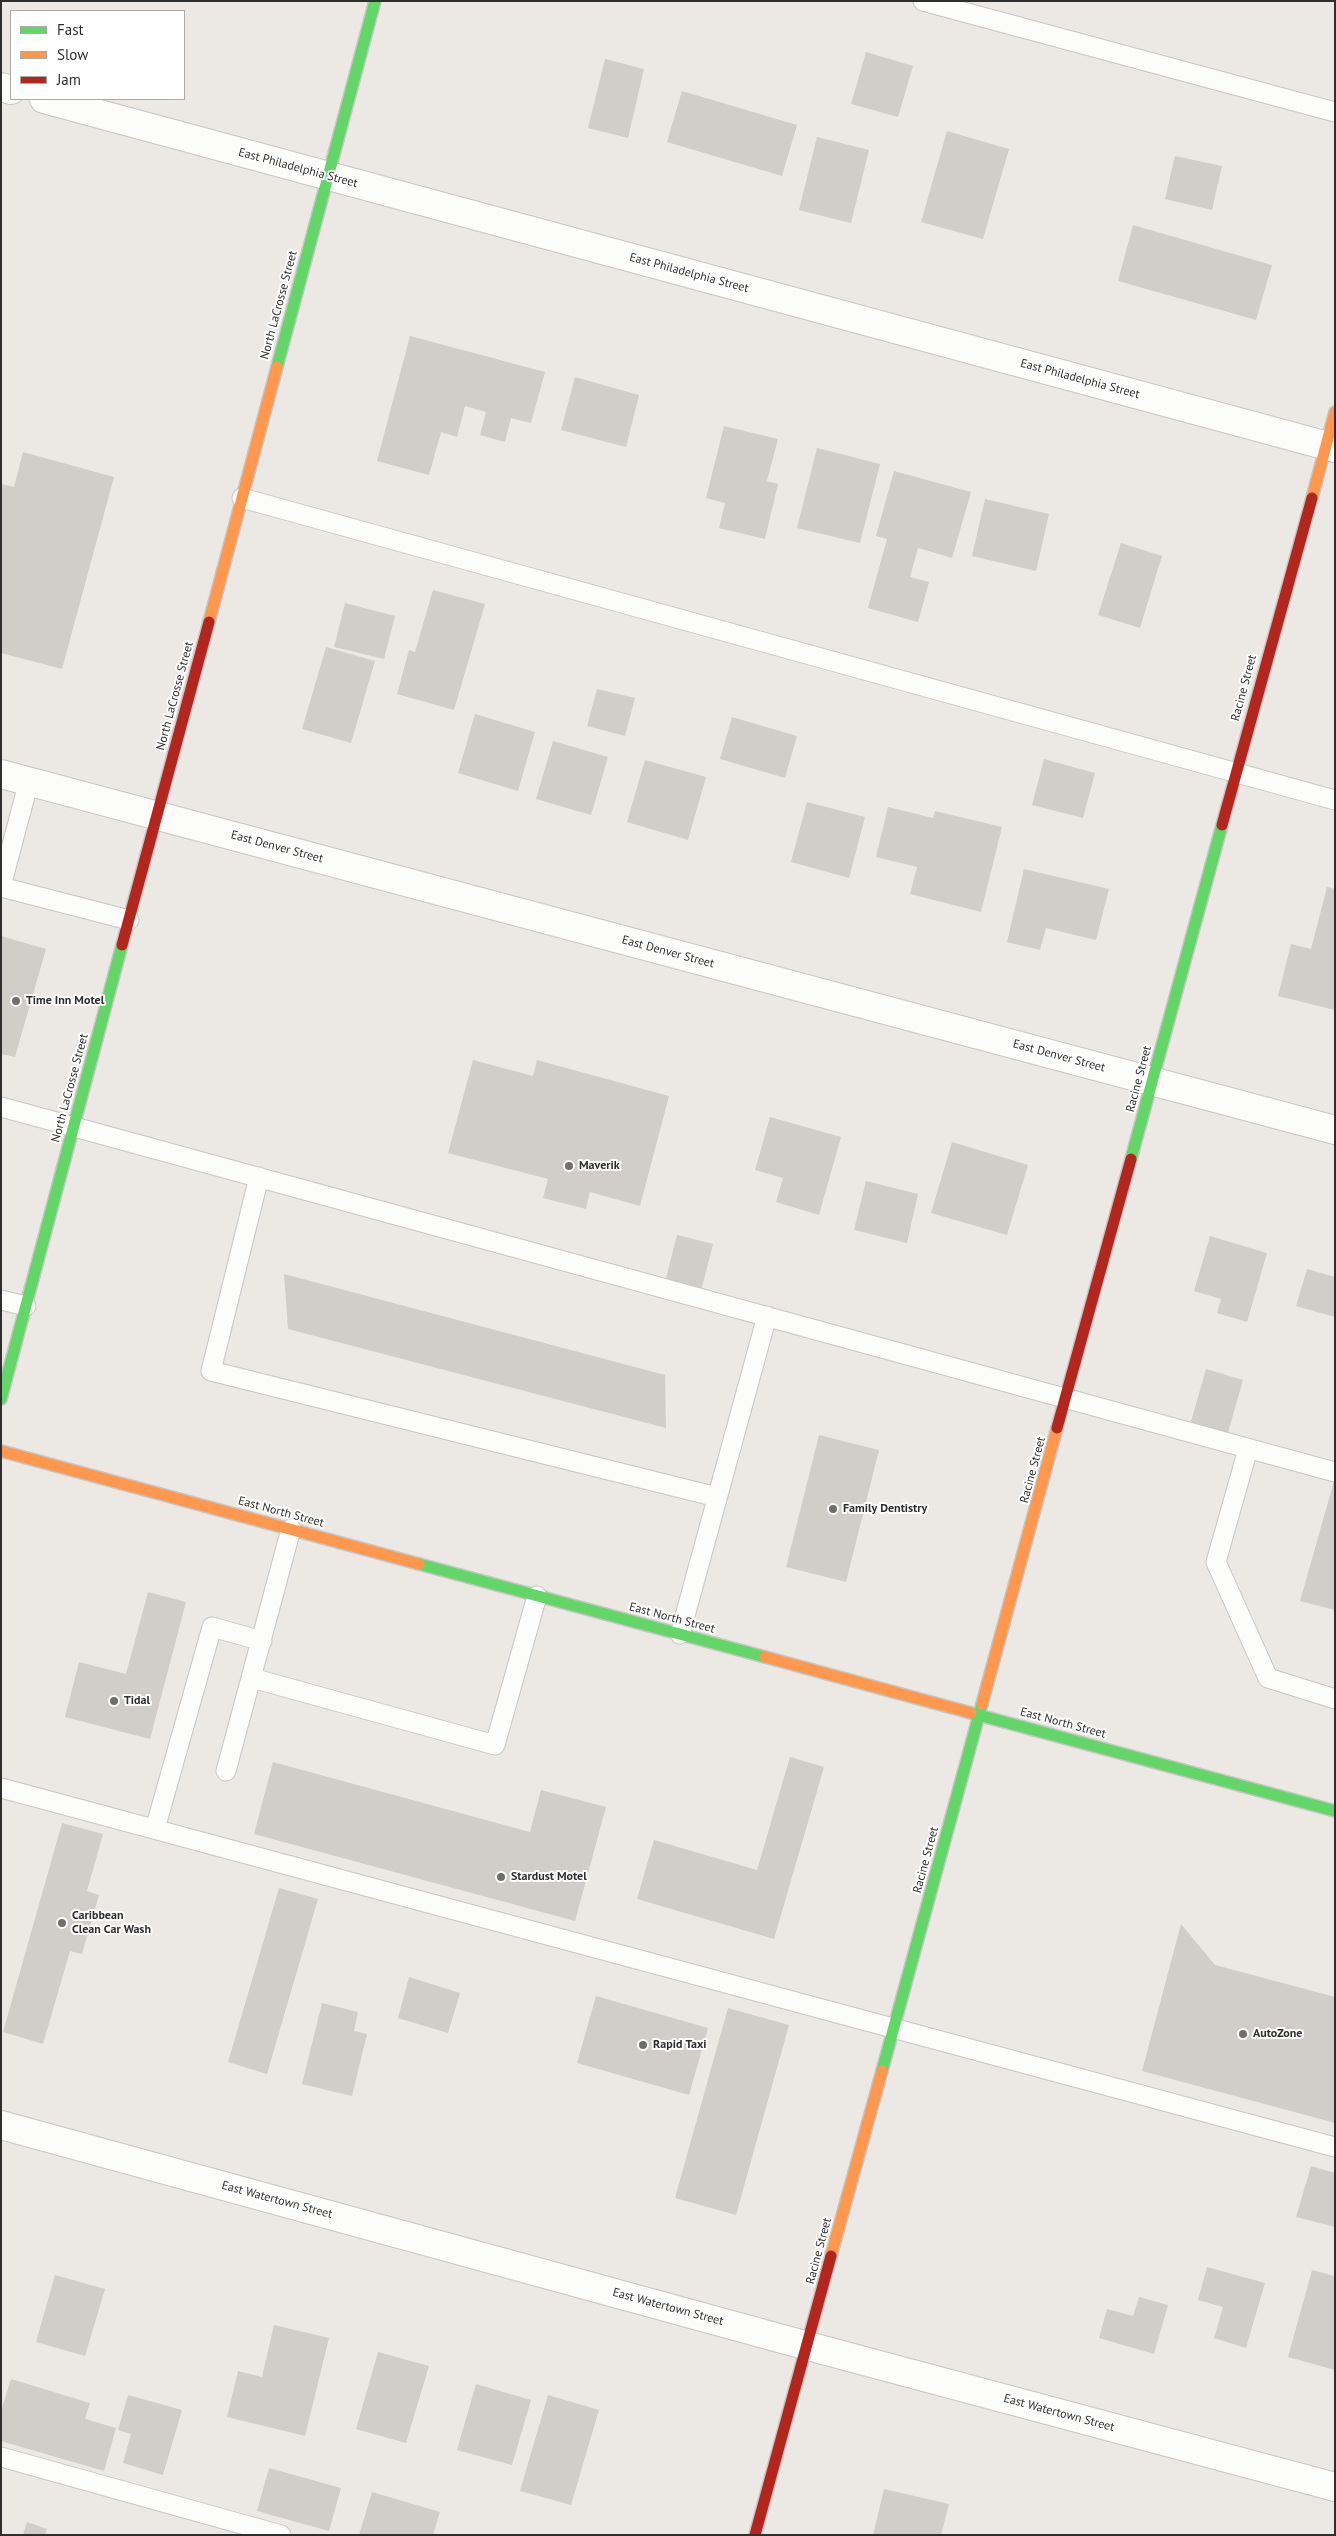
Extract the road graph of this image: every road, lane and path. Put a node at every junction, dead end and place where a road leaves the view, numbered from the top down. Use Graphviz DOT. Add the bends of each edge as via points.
graph roads {
  1 [pos="375,1"];
  2 [pos="922,1"];
  3 [pos="48,100"];
  4 [pos="1335,112"];
  5 [pos="328,176"];
  6 [pos="1335,412"];
  7 [pos="1330,446"];
  8 [pos="242,498"];
  9 [pos="1235,773"];
  10 [pos="1,774"];
  11 [pos="29,781"];
  12 [pos="1335,800"];
  13 [pos="157,815"];
  14 [pos="1,886"];
  15 [pos="129,920"];
  16 [pos="1152,1081"];
  17 [pos="1,1107"];
  18 [pos="74,1127"];
  19 [pos="1335,1130"];
  20 [pos="259,1177"];
  21 [pos="1,1300"];
  22 [pos="26,1306"];
  23 [pos="767,1316"];
  24 [pos="1,1399"];
  25 [pos="1066,1399"];
  26 [pos="1248,1449"];
  27 [pos="1,1451"];
  28 [pos="1335,1472"];
  29 [pos="718,1498"];
  30 [pos="291,1529"];
  31 [pos="538,1596"];
  32 [pos="680,1634"];
  33 [pos="262,1641"];
  34 [pos="252,1678"];
  35 [pos="1335,1699"];
  36 [pos="980,1715"];
  37 [pos="226,1771"];
  38 [pos="1,1788"];
  39 [pos="1335,1811"];
  40 [pos="155,1829"];
  41 [pos="894,2030"];
  42 [pos="1,2125"];
  43 [pos="1335,2147"];
  44 [pos="808,2346"];
  45 [pos="1,2457"];
  46 [pos="1335,2486"];
  47 [pos="281,2535"];
  48 [pos="755,2535"];
  1 -- 5 [label="main road, North LaCrosse Street"];
  2 -- 4 [label="lane"];
  3 -- 5 [label="street, East Philadelphia Street"];
  5 -- 7 [label="street, East Philadelphia Street"];
  5 -- 8 [label="main road, North LaCrosse Street"];
  6 -- 7 [label="main road, Racine Street"];
  7 -- 9 [label="main road, Racine Street"];
  8 -- 9 [label="lane"];
  8 -- 13 [label="main road, North LaCrosse Street"];
  9 -- 12 [label="lane"];
  9 -- 16 [label="main road, Racine Street"];
  10 -- 11 [label="street, East Denver Street"];
  11 -- 13 [label="street, East Denver Street"];
  11 -- 14 [label="lane"];
  13 -- 15 [label="main road, North LaCrosse Street"];
  13 -- 16 [label="street, East Denver Street"];
  14 -- 15 [label="lane"];
  15 -- 18 [label="main road, North LaCrosse Street"];
  16 -- 19 [label="street, East Denver Street"];
  16 -- 25 [label="main road, Racine Street"];
  17 -- 18 [label="lane"];
  18 -- 20 [label="lane"];
  18 -- 22 [label="main road, North LaCrosse Street"];
  20 -- 23 [label="lane"];
  20 -- 29 [label="lane" via="211,1372"];
  21 -- 22 [label="lane"];
  22 -- 24 [label="main road, North LaCrosse Street"];
  23 -- 25 [label="lane"];
  23 -- 29 [label="lane"];
  25 -- 26 [label="lane"];
  25 -- 36 [label="main road, Racine Street"];
  26 -- 28 [label="lane"];
  26 -- 35 [label="lane" via="1216,1562 1268,1678"];
  27 -- 30 [label="main road, East North Street"];
  29 -- 32 [label="lane"];
  30 -- 31 [label="main road, East North Street"];
  30 -- 33 [label="lane"];
  31 -- 32 [label="main road, East North Street"];
  31 -- 34 [label="lane" via="495,1745"];
  32 -- 36 [label="main road, East North Street"];
  33 -- 34 [label="lane"];
  33 -- 40 [label="lane" via="212,1627"];
  34 -- 37 [label="lane"];
  36 -- 39 [label="main road, East North Street"];
  36 -- 41 [label="main road, Racine Street"];
  38 -- 40 [label="lane"];
  40 -- 41 [label="lane"];
  41 -- 43 [label="lane"];
  41 -- 44 [label="main road, Racine Street"];
  42 -- 44 [label="street, East Watertown Street"];
  44 -- 46 [label="street, East Watertown Street"];
  44 -- 48 [label="main road, Racine Street"];
  45 -- 47 [label="lane"];
}
